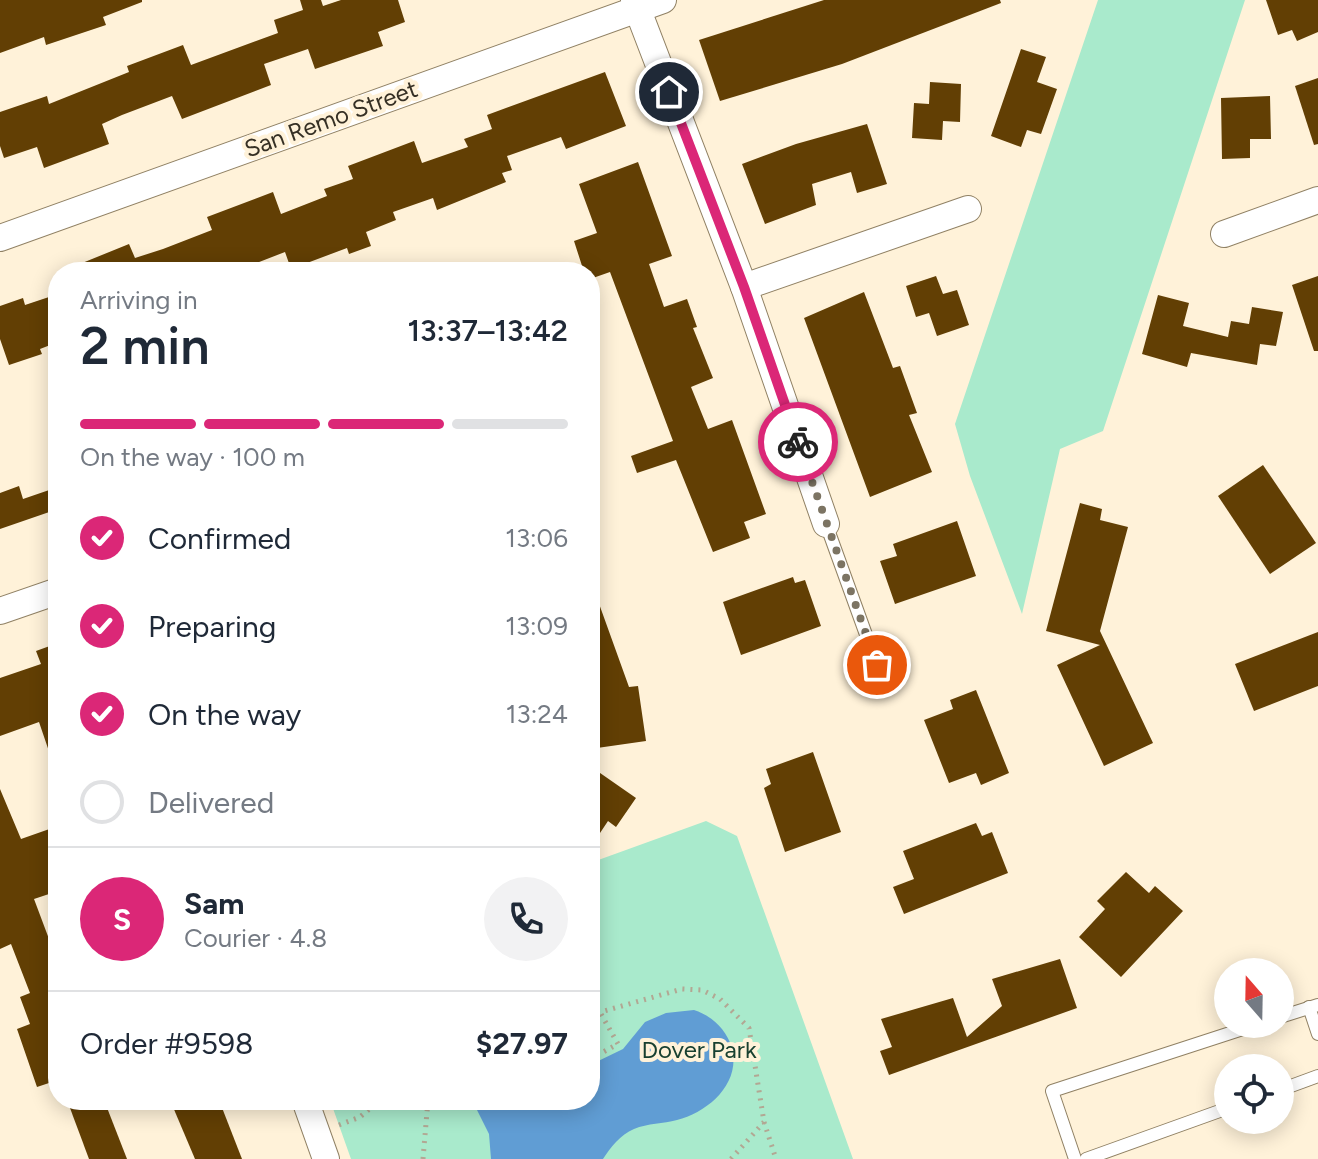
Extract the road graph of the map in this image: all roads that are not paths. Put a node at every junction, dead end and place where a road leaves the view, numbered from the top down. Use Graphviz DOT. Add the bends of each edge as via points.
graph roads {
  1 [pos="663,0"];
  2 [pos="635,4"];
  3 [pos="1318,200"];
  4 [pos="968,209"];
  5 [pos="1224,234"];
  6 [pos="0,238"];
  7 [pos="744,287"];
  8 [pos="826,524"];
  9 [pos="48,594"];
  10 [pos="0,611"];
  11 [pos="877,665"];
  12 [pos="1314,1006"];
  13 [pos="1294,1012"];
  14 [pos="1318,1034"];
  15 [pos="1215,1038"];
  16 [pos="1318,1076"];
  17 [pos="1294,1085"];
  18 [pos="309,1110"];
  19 [pos="1214,1113"];
  20 [pos="326,1159"];
  21 [pos="1075,1159"];
  22 [pos="1086,1159"];
  1 -- 2 [label="street, San Remo Street"];
  2 -- 6 [label="street, San Remo Street"];
  2 -- 7 [label="street"];
  3 -- 5 [label="street"];
  4 -- 7 [label="street"];
  7 -- 8 [label="street"];
  8 -- 11 [label="lane"];
  9 -- 10 [label="street"];
  12 -- 13 [label="lane"];
  12 -- 14 [label="lane"];
  15 -- 21 [label="lane" via="1052,1091"];
  16 -- 17 [label="lane"];
  18 -- 20 [label="street"];
  19 -- 22 [label="lane"];
}
